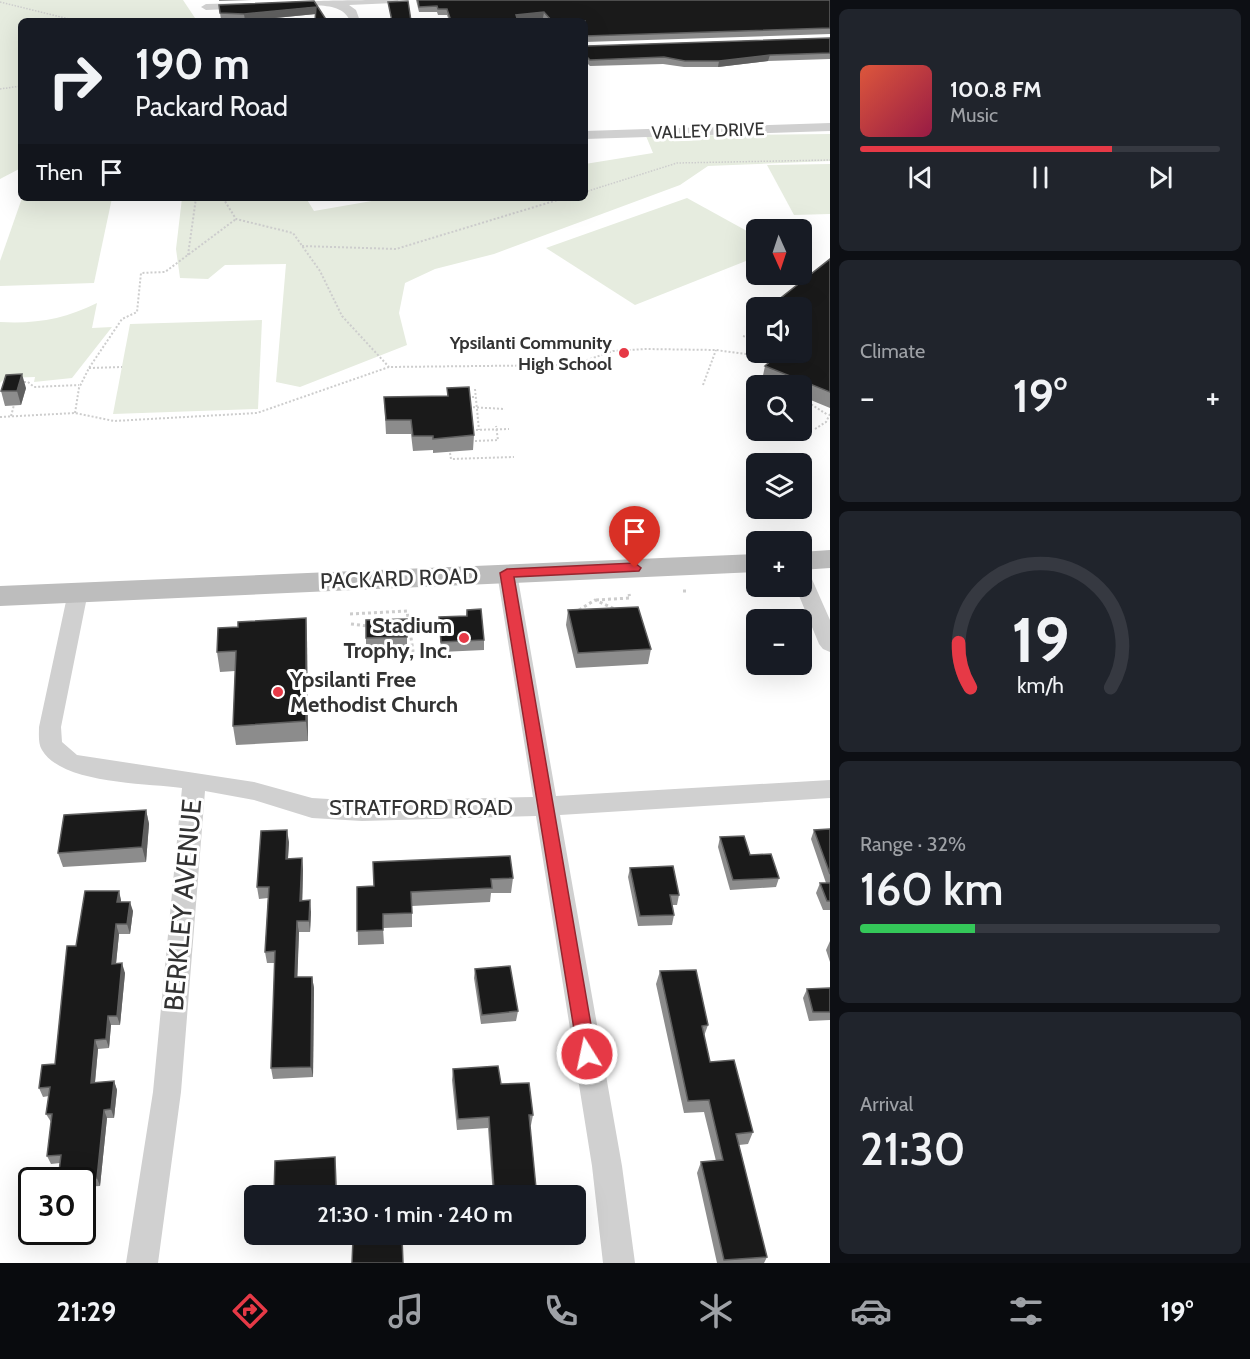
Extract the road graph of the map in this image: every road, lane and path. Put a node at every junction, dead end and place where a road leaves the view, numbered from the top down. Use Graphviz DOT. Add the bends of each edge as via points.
graph roads {
  1 [pos="394,0"];
  2 [pos="338,1"];
  3 [pos="0,2"];
  4 [pos="277,4"];
  5 [pos="257,5"];
  6 [pos="206,7"];
  7 [pos="67,18"];
  8 [pos="354,18"];
  9 [pos="18,86"];
  10 [pos="0,89"];
  11 [pos="830,127"];
  12 [pos="588,135"];
  13 [pos="830,160"];
  14 [pos="588,191"];
  15 [pos="196,201"];
  16 [pos="225,201"];
  17 [pos="554,201"];
  18 [pos="236,219"];
  19 [pos="302,246"];
  20 [pos="188,255"];
  21 [pos="716,350"];
  22 [pos="746,354"];
  23 [pos="122,367"];
  24 [pos="389,367"];
  25 [pos="89,368"];
  26 [pos="13,383"];
  27 [pos="703,385"];
  28 [pos="80,386"];
  29 [pos="475,389"];
  30 [pos="464,397"];
  31 [pos="475,397"];
  32 [pos="14,405"];
  33 [pos="812,405"];
  34 [pos="477,406"];
  35 [pos="469,407"];
  36 [pos="505,409"];
  37 [pos="75,413"];
  38 [pos="829,415"];
  39 [pos="11,416"];
  40 [pos="0,417"];
  41 [pos="828,422"];
  42 [pos="496,428"];
  43 [pos="509,429"];
  44 [pos="815,429"];
  45 [pos="472,430"];
  46 [pos="479,430"];
  47 [pos="475,441"];
  48 [pos="450,453"];
  49 [pos="514,457"];
  50 [pos="830,559"];
  51 [pos="812,560"];
  52 [pos="746,563"];
  53 [pos="507,573"];
  54 [pos="78,592"];
  55 [pos="629,594"];
  56 [pos="0,596"];
  57 [pos="810,597"];
  58 [pos="596,600"];
  59 [pos="615,609"];
  60 [pos="579,610"];
  61 [pos="350,614"];
  62 [pos="351,624"];
  63 [pos="373,626"];
  64 [pos="830,644"];
  65 [pos="362,652"];
  66 [pos="194,780"];
  67 [pos="830,789"];
  68 [pos="544,806"];
  69 [pos="142,1263"];
  70 [pos="620,1263"];
  1 -- 2 [label="street"];
  2 -- 4 [label="street"];
  2 -- 8 [label="street"];
  3 -- 7 [label="path"];
  5 -- 6 [label="street"];
  9 -- 10 [label="path"];
  11 -- 12 [label="street, VALLEY DRIVE"];
  13 -- 14 [label="path" via="677,163"];
  15 -- 20 [label="path"];
  16 -- 18 [label="path"];
  17 -- 19 [label="path" via="396,249"];
  18 -- 19 [label="path" via="293,233"];
  18 -- 20 [label="path"];
  19 -- 24 [label="path" via="320,271 342,316"];
  20 -- 25 [label="path" via="165,272 141,273 137,312 122,319 116,334"];
  21 -- 22 [label="path"];
  21 -- 24 [label="path" via="613,351 573,365"];
  21 -- 27 [label="path"];
  23 -- 25 [label="path"];
  24 -- 37 [label="path" via="365,372 274,410 257,413 114,421"];
  25 -- 28 [label="path"];
  26 -- 28 [label="path" via="28,382 34,387"];
  28 -- 37 [label="path"];
  29 -- 31 [label="path"];
  30 -- 31 [label="path"];
  31 -- 34 [label="path"];
  32 -- 39 [label="path"];
  33 -- 38 [label="path"];
  34 -- 35 [label="path"];
  34 -- 36 [label="path"];
  34 -- 46 [label="path"];
  37 -- 39 [label="path"];
  38 -- 41 [label="path"];
  39 -- 40 [label="path"];
  41 -- 44 [label="path"];
  42 -- 43 [label="path"];
  42 -- 46 [label="path"];
  42 -- 47 [label="path" via="498,440"];
  45 -- 46 [label="path"];
  48 -- 49 [label="path" via="451,459"];
  50 -- 51 [label="main road"];
  52 -- 53 [label="main road, PACKARD ROAD"];
  53 -- 54 [label="main road, PACKARD ROAD"];
  53 -- 68 [label="street"];
  54 -- 56 [label="main road, PACKARD ROAD"];
  54 -- 66 [label="street, BERKLEY AVENUE" via="50,727 51,746 70,762"];
  55 -- 58 [label="path" via="630,598"];
  57 -- 64 [label="street"];
  58 -- 59 [label="path"];
  58 -- 60 [label="path"];
  61 -- 65 [label="path" via="408,611 413,651"];
  62 -- 63 [label="path"];
  66 -- 68 [label="street, STRATFORD ROAD" via="254,791 312,808 362,812"];
  66 -- 69 [label="street, BERKLEY AVENUE" via="167,1092"];
  67 -- 68 [label="street, STRATFORD ROAD"];
  68 -- 70 [label="street" via="607,1166"];
}
